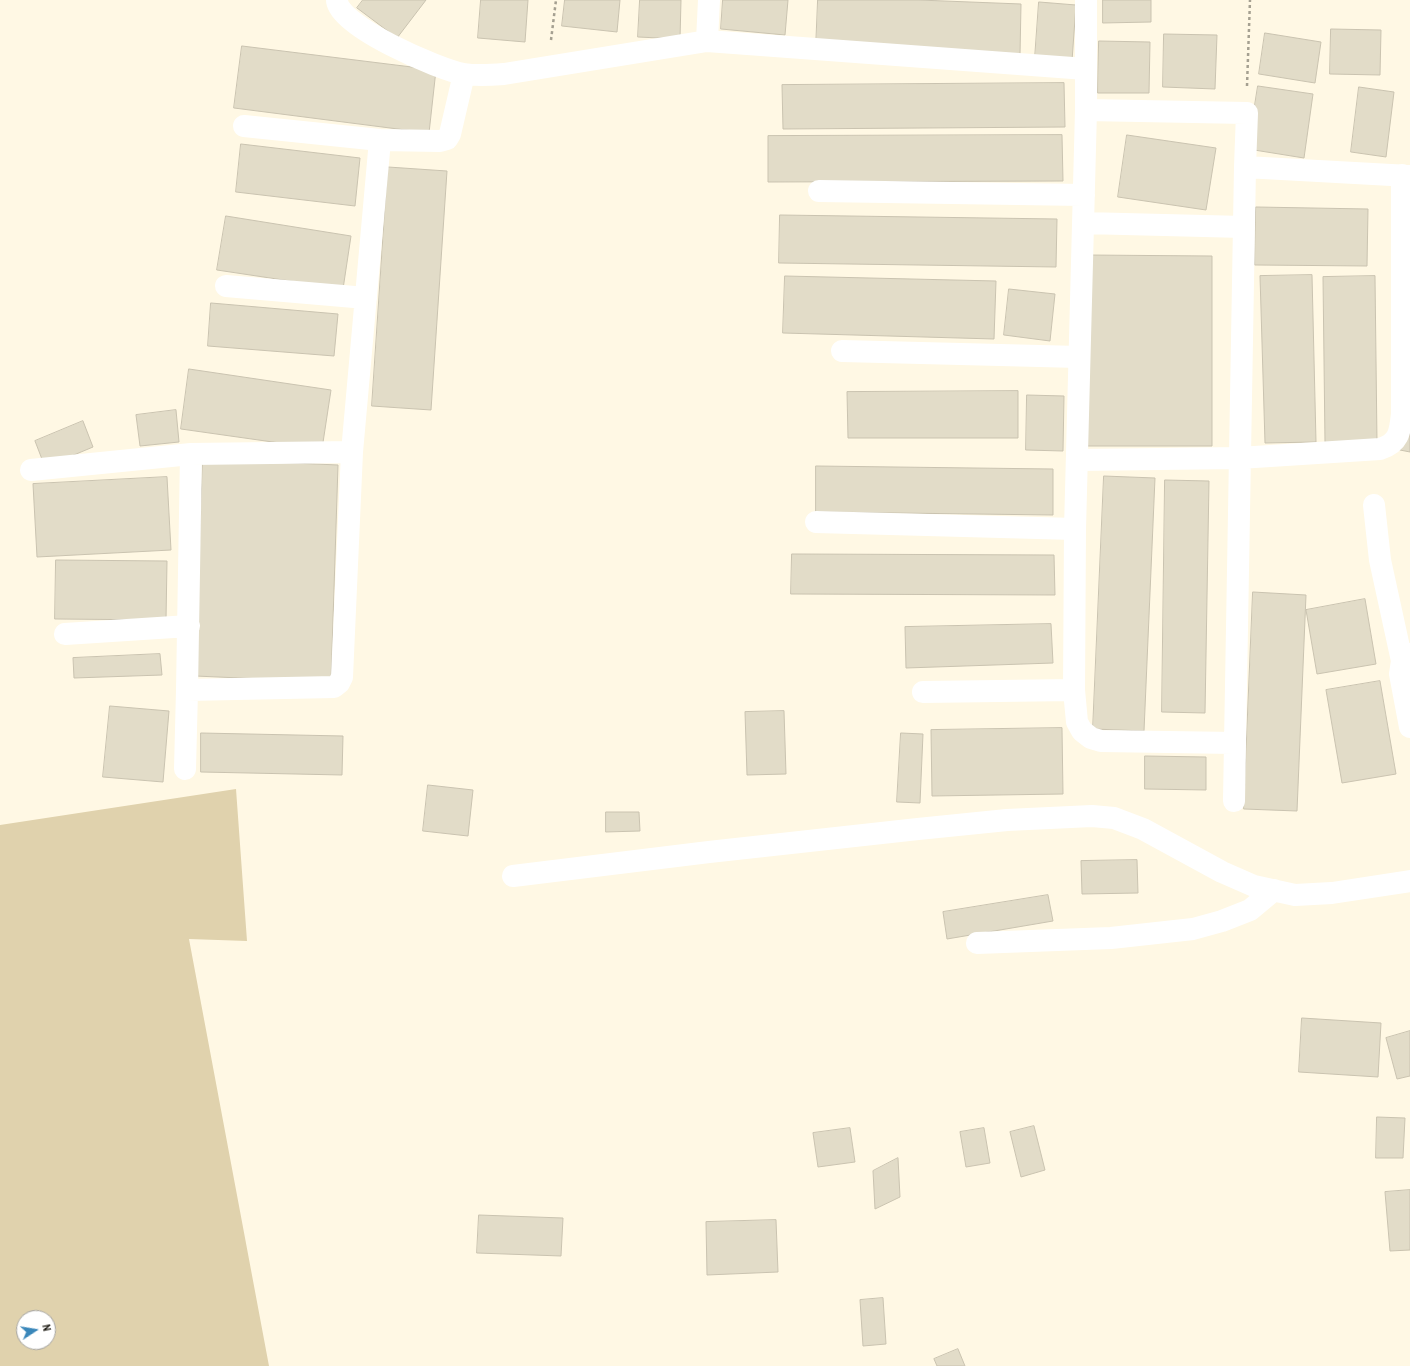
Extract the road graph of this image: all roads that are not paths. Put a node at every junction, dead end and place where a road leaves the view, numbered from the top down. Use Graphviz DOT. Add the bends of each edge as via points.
graph roads {
  1 [pos="337,0"];
  2 [pos="710,0"];
  3 [pos="1086,0"];
  4 [pos="707,41"];
  5 [pos="1086,68"];
  6 [pos="464,74"];
  7 [pos="1086,110"];
  8 [pos="244,126"];
  9 [pos="380,140"];
  10 [pos="1245,167"];
  11 [pos="1406,175"];
  12 [pos="819,191"];
  13 [pos="1084,195"];
  14 [pos="1084,223"];
  15 [pos="1244,227"];
  16 [pos="226,286"];
  17 [pos="366,298"];
  18 [pos="842,351"];
  19 [pos="1079,356"];
  20 [pos="352,452"];
  21 [pos="191,454"];
  22 [pos="1239,458"];
  23 [pos="1078,460"];
  24 [pos="31,470"];
  25 [pos="1374,505"];
  26 [pos="816,522"];
  27 [pos="1075,529"];
  28 [pos="189,626"];
  29 [pos="65,634"];
  30 [pos="1406,657"];
  31 [pos="187,690"];
  32 [pos="1074,690"];
  33 [pos="923,692"];
  34 [pos="1410,726"];
  35 [pos="1235,743"];
  36 [pos="185,769"];
  37 [pos="1234,801"];
  38 [pos="514,876"];
  39 [pos="1410,881"];
  40 [pos="1274,890"];
  41 [pos="977,943"];
  1 -- 6 [label="street" via="342,11 353,23 412,56"];
  2 -- 4 [label="street"];
  3 -- 5 [label="street"];
  4 -- 5 [label="street"];
  4 -- 6 [label="street" via="504,74"];
  5 -- 7 [label="street"];
  6 -- 9 [label="street" via="447,139 436,142"];
  7 -- 10 [label="street" via="1247,113"];
  7 -- 13 [label="street"];
  8 -- 9 [label="street"];
  9 -- 17 [label="street"];
  10 -- 11 [label="street"];
  10 -- 15 [label="street"];
  11 -- 22 [label="street" via="1402,414 1399,434 1390,446 1380,449"];
  12 -- 13 [label="street"];
  13 -- 14 [label="street"];
  14 -- 15 [label="street"];
  14 -- 19 [label="street"];
  15 -- 22 [label="street"];
  16 -- 17 [label="street"];
  17 -- 20 [label="street"];
  18 -- 19 [label="street"];
  19 -- 23 [label="street"];
  20 -- 21 [label="street"];
  20 -- 31 [label="street" via="342,677 339,683 334,686"];
  21 -- 24 [label="street"];
  21 -- 28 [label="street"];
  22 -- 23 [label="street"];
  22 -- 35 [label="street"];
  23 -- 27 [label="street"];
  25 -- 30 [label="street" via="1380,560"];
  26 -- 27 [label="street"];
  27 -- 32 [label="street"];
  28 -- 29 [label="street"];
  28 -- 31 [label="street"];
  30 -- 34 [label="street" via="1400,674"];
  31 -- 36 [label="street"];
  32 -- 33 [label="street"];
  32 -- 35 [label="street" via="1077,722 1082,731 1091,738"];
  35 -- 37 [label="street"];
  38 -- 40 [label="street" via="1007,820 1092,816 1114,818 1144,829 1222,872 1254,886"];
  39 -- 40 [label="street" via="1332,893 1295,895"];
  40 -- 41 [label="street" via="1250,910 1222,922 1193,929 1111,938"];
}
